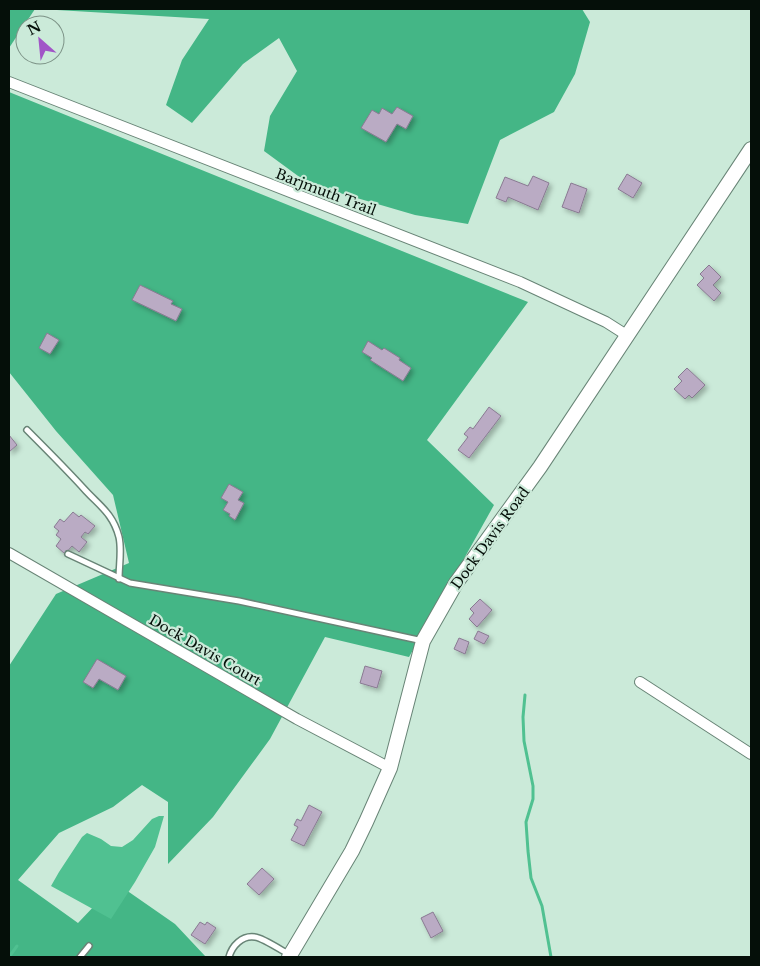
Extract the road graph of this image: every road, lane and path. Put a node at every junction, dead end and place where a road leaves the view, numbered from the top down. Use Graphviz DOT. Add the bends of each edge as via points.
graph roads {
  1 [pos="9,82"];
  2 [pos="751,149"];
  3 [pos="628,336"];
  4 [pos="27,430"];
  5 [pos="9,553"];
  6 [pos="68,554"];
  7 [pos="119,579"];
  8 [pos="423,641"];
  9 [pos="640,682"];
  10 [pos="751,754"];
  11 [pos="390,768"];
  12 [pos="89,946"];
  13 [pos="290,956"];
  14 [pos="80,957"];
  15 [pos="230,957"];
  1 -- 3 [label="street, Barjmuth Trail" via="520,282 606,322"];
  2 -- 3 [label="street, Dock Davis Road"];
  3 -- 8 [label="street, Dock Davis Road" via="540,467 456,583"];
  4 -- 7 [label="lane" via="112,519 119,537"];
  5 -- 11 [label="street, Dock Davis Court" via="297,719"];
  6 -- 7 [label="lane"];
  7 -- 8 [label="lane" via="130,584 239,601"];
  8 -- 11 [label="street, Dock Davis Road"];
  9 -- 10 [label="street"];
  11 -- 13 [label="street, Dock Davis Road" via="352,851"];
  12 -- 14 [label="lane"];
  13 -- 15 [label="lane" via="257,937 249,936 240,940"];
}
